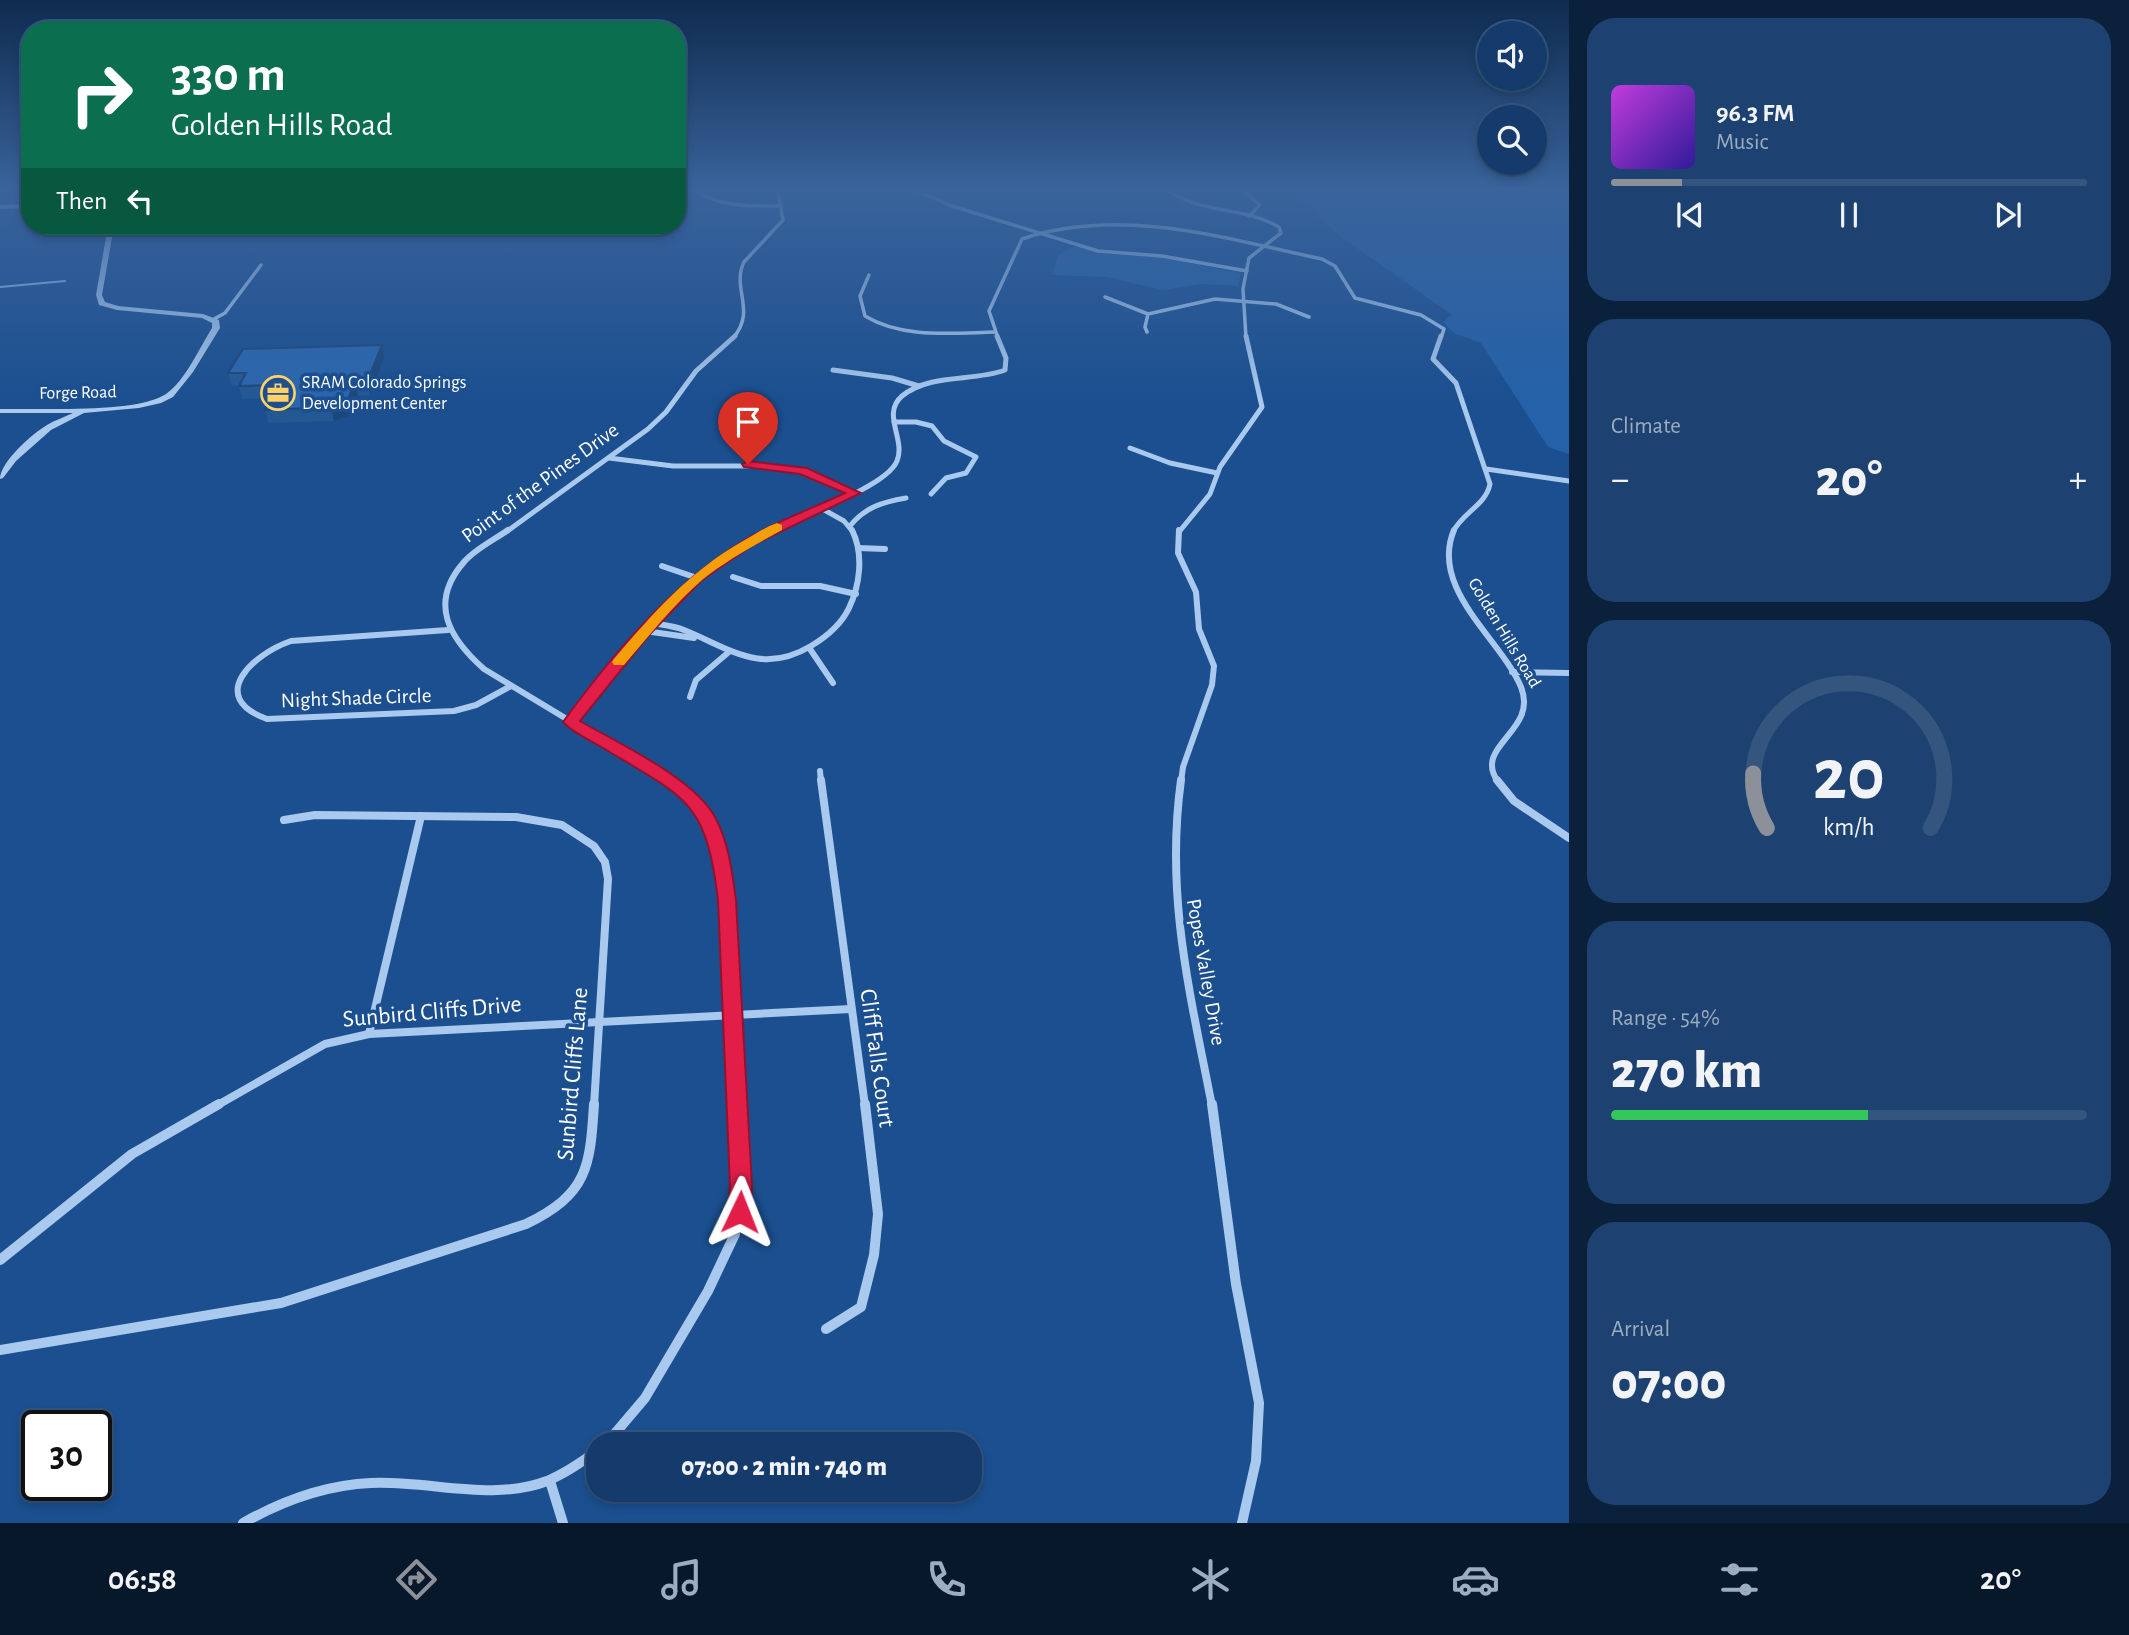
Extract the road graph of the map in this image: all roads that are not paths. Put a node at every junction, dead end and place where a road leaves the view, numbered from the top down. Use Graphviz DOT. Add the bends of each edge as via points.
graph roads {
  1 [pos="105,258"];
  2 [pos="748,258"];
  3 [pos="1012,258"];
  4 [pos="1174,258"];
  5 [pos="1249,258"];
  6 [pos="1315,258"];
  7 [pos="261,265"];
  8 [pos="1247,271"];
  9 [pos="869,275"];
  10 [pos="1105,297"];
  11 [pos="1243,300"];
  12 [pos="1148,314"];
  13 [pos="1309,317"];
  14 [pos="214,319"];
  15 [pos="995,332"];
  16 [pos="1147,332"];
  17 [pos="833,370"];
  18 [pos="920,387"];
  19 [pos="102,408"];
  20 [pos="51,410"];
  21 [pos="0,411"];
  22 [pos="894,422"];
  23 [pos="1130,448"];
  24 [pos="609,458"];
  25 [pos="12,460"];
  26 [pos="1486,469"];
  27 [pos="1217,472"];
  28 [pos="0,476"];
  29 [pos="1569,481"];
  30 [pos="855,493"];
  31 [pos="931,494"];
  32 [pos="906,498"];
  33 [pos="820,508"];
  34 [pos="850,526"];
  35 [pos="858,548"];
  36 [pos="885,549"];
  37 [pos="662,566"];
  38 [pos="733,577"];
  39 [pos="697,578"];
  40 [pos="856,593"];
  41 [pos="652,623"];
  42 [pos="448,630"];
  43 [pos="645,631"];
  44 [pos="695,638"];
  45 [pos="810,649"];
  46 [pos="730,651"];
  47 [pos="1512,672"];
  48 [pos="1569,673"];
  49 [pos="834,682"];
  50 [pos="511,686"];
  51 [pos="690,697"];
  52 [pos="571,722"];
  53 [pos="820,771"];
  54 [pos="421,817"];
  55 [pos="284,820"];
  56 [pos="1569,838"];
  57 [pos="851,1009"];
  58 [pos="734,1015"];
  59 [pos="599,1022"];
  60 [pos="369,1034"];
  61 [pos="0,1260"];
  62 [pos="826,1329"];
  63 [pos="0,1350"];
  64 [pos="616,1432"];
  65 [pos="586,1460"];
  66 [pos="550,1481"];
  67 [pos="243,1523"];
  68 [pos="563,1523"];
  69 [pos="1242,1523"];
  1 -- 14 [label="street" via="99,295 102,303"];
  2 -- 24 [label="street, Point of the Pines Drive" via="740,271 745,314 736,336 696,371 661,417"];
  3 -- 15 [label="street" via="990,307"];
  4 -- 8 [label="street"];
  5 -- 8 [label="street, Popes Valley Drive"];
  6 -- 26 [label="street, Golden Hills Road" via="1335,266 1355,298 1422,315 1441,326 1444,333 1433,359 1456,383"];
  7 -- 14 [label="street" via="225,313"];
  8 -- 11 [label="street, Popes Valley Drive"];
  9 -- 15 [label="street" via="860,296 865,316 876,323 914,330"];
  10 -- 12 [label="street"];
  11 -- 12 [label="street" via="1201,300"];
  11 -- 13 [label="street" via="1276,304"];
  11 -- 27 [label="street, Popes Valley Drive" via="1246,341 1262,404"];
  12 -- 16 [label="street"];
  14 -- 19 [label="street, Forge Road" via="216,328 173,393 156,403"];
  15 -- 18 [label="street" via="1007,362 1005,370"];
  17 -- 18 [label="street" via="892,377"];
  18 -- 22 [label="street" via="897,401 892,410"];
  19 -- 20 [label="street, Forge Road"];
  19 -- 25 [label="street" via="56,423"];
  20 -- 21 [label="street, Forge Road"];
  20 -- 25 [label="street"];
  22 -- 30 [label="street" via="901,452 896,465"];
  22 -- 31 [label="street" via="932,426 944,441 976,457 966,474 946,478"];
  23 -- 27 [label="street" via="1170,464"];
  24 -- 30 [label="street" via="662,467 748,464 789,468"];
  24 -- 42 [label="street, Point of the Pines Drive" via="465,561 446,592 443,608"];
  25 -- 28 [label="street"];
  26 -- 29 [label="street"];
  26 -- 47 [label="street, Golden Hills Road" via="1489,494 1458,521 1449,544 1449,564 1461,594"];
  27 -- 69 [label="street, Popes Valley Drive" via="1210,494 1182,524 1178,535 1178,553 1196,592 1199,629 1214,666 1184,767 1177,809 1175,891 1259,1403 1256,1461"];
  30 -- 33 [label="street"];
  32 -- 34 [label="street" via="872,505"];
  33 -- 34 [label="street"];
  33 -- 39 [label="street" via="748,542"];
  34 -- 35 [label="street"];
  35 -- 36 [label="street"];
  35 -- 40 [label="street"];
  37 -- 39 [label="street"];
  38 -- 40 [label="street" via="761,586 820,586"];
  39 -- 41 [label="street"];
  40 -- 45 [label="street" via="842,620"];
  41 -- 43 [label="street"];
  41 -- 44 [label="street" via="684,630"];
  42 -- 50 [label="street" via="465,653"];
  42 -- 50 [label="street, Night Shade Circle" via="303,638 279,644 248,667 239,687 239,701 248,712 279,719 443,713 476,705"];
  43 -- 44 [label="street"];
  43 -- 52 [label="street"];
  44 -- 46 [label="street"];
  45 -- 46 [label="street" via="766,660"];
  45 -- 49 [label="street"];
  46 -- 51 [label="street" via="696,680"];
  47 -- 48 [label="street"];
  47 -- 56 [label="street, Golden Hills Road" via="1527,701 1525,714 1518,728 1494,750 1492,771 1519,805"];
  50 -- 52 [label="street"];
  52 -- 58 [label="street" via="671,780 706,816 724,875"];
  53 -- 57 [label="street, Cliff Falls Court"];
  54 -- 55 [label="street, Sunbird Cliffs Lane" via="315,815"];
  54 -- 59 [label="street, Sunbird Cliffs Lane" via="543,821 562,825 594,846 605,862 608,879"];
  54 -- 60 [label="street"];
  57 -- 58 [label="street, Sunbird Cliffs Drive"];
  57 -- 62 [label="street, Cliff Falls Court" via="879,1233 861,1307"];
  58 -- 59 [label="street, Sunbird Cliffs Drive"];
  58 -- 64 [label="street" via="741,1186 735,1234 708,1291 645,1398"];
  59 -- 60 [label="street, Sunbird Cliffs Drive"];
  59 -- 63 [label="street, Sunbird Cliffs Lane" via="591,1154 585,1174 552,1213 281,1303"];
  60 -- 61 [label="street, Sunbird Cliffs Drive" via="307,1053 132,1154"];
  65 -- 66 [label="street"];
  66 -- 67 [label="street" via="497,1490 353,1484 289,1502"];
  66 -- 68 [label="street"];
}
